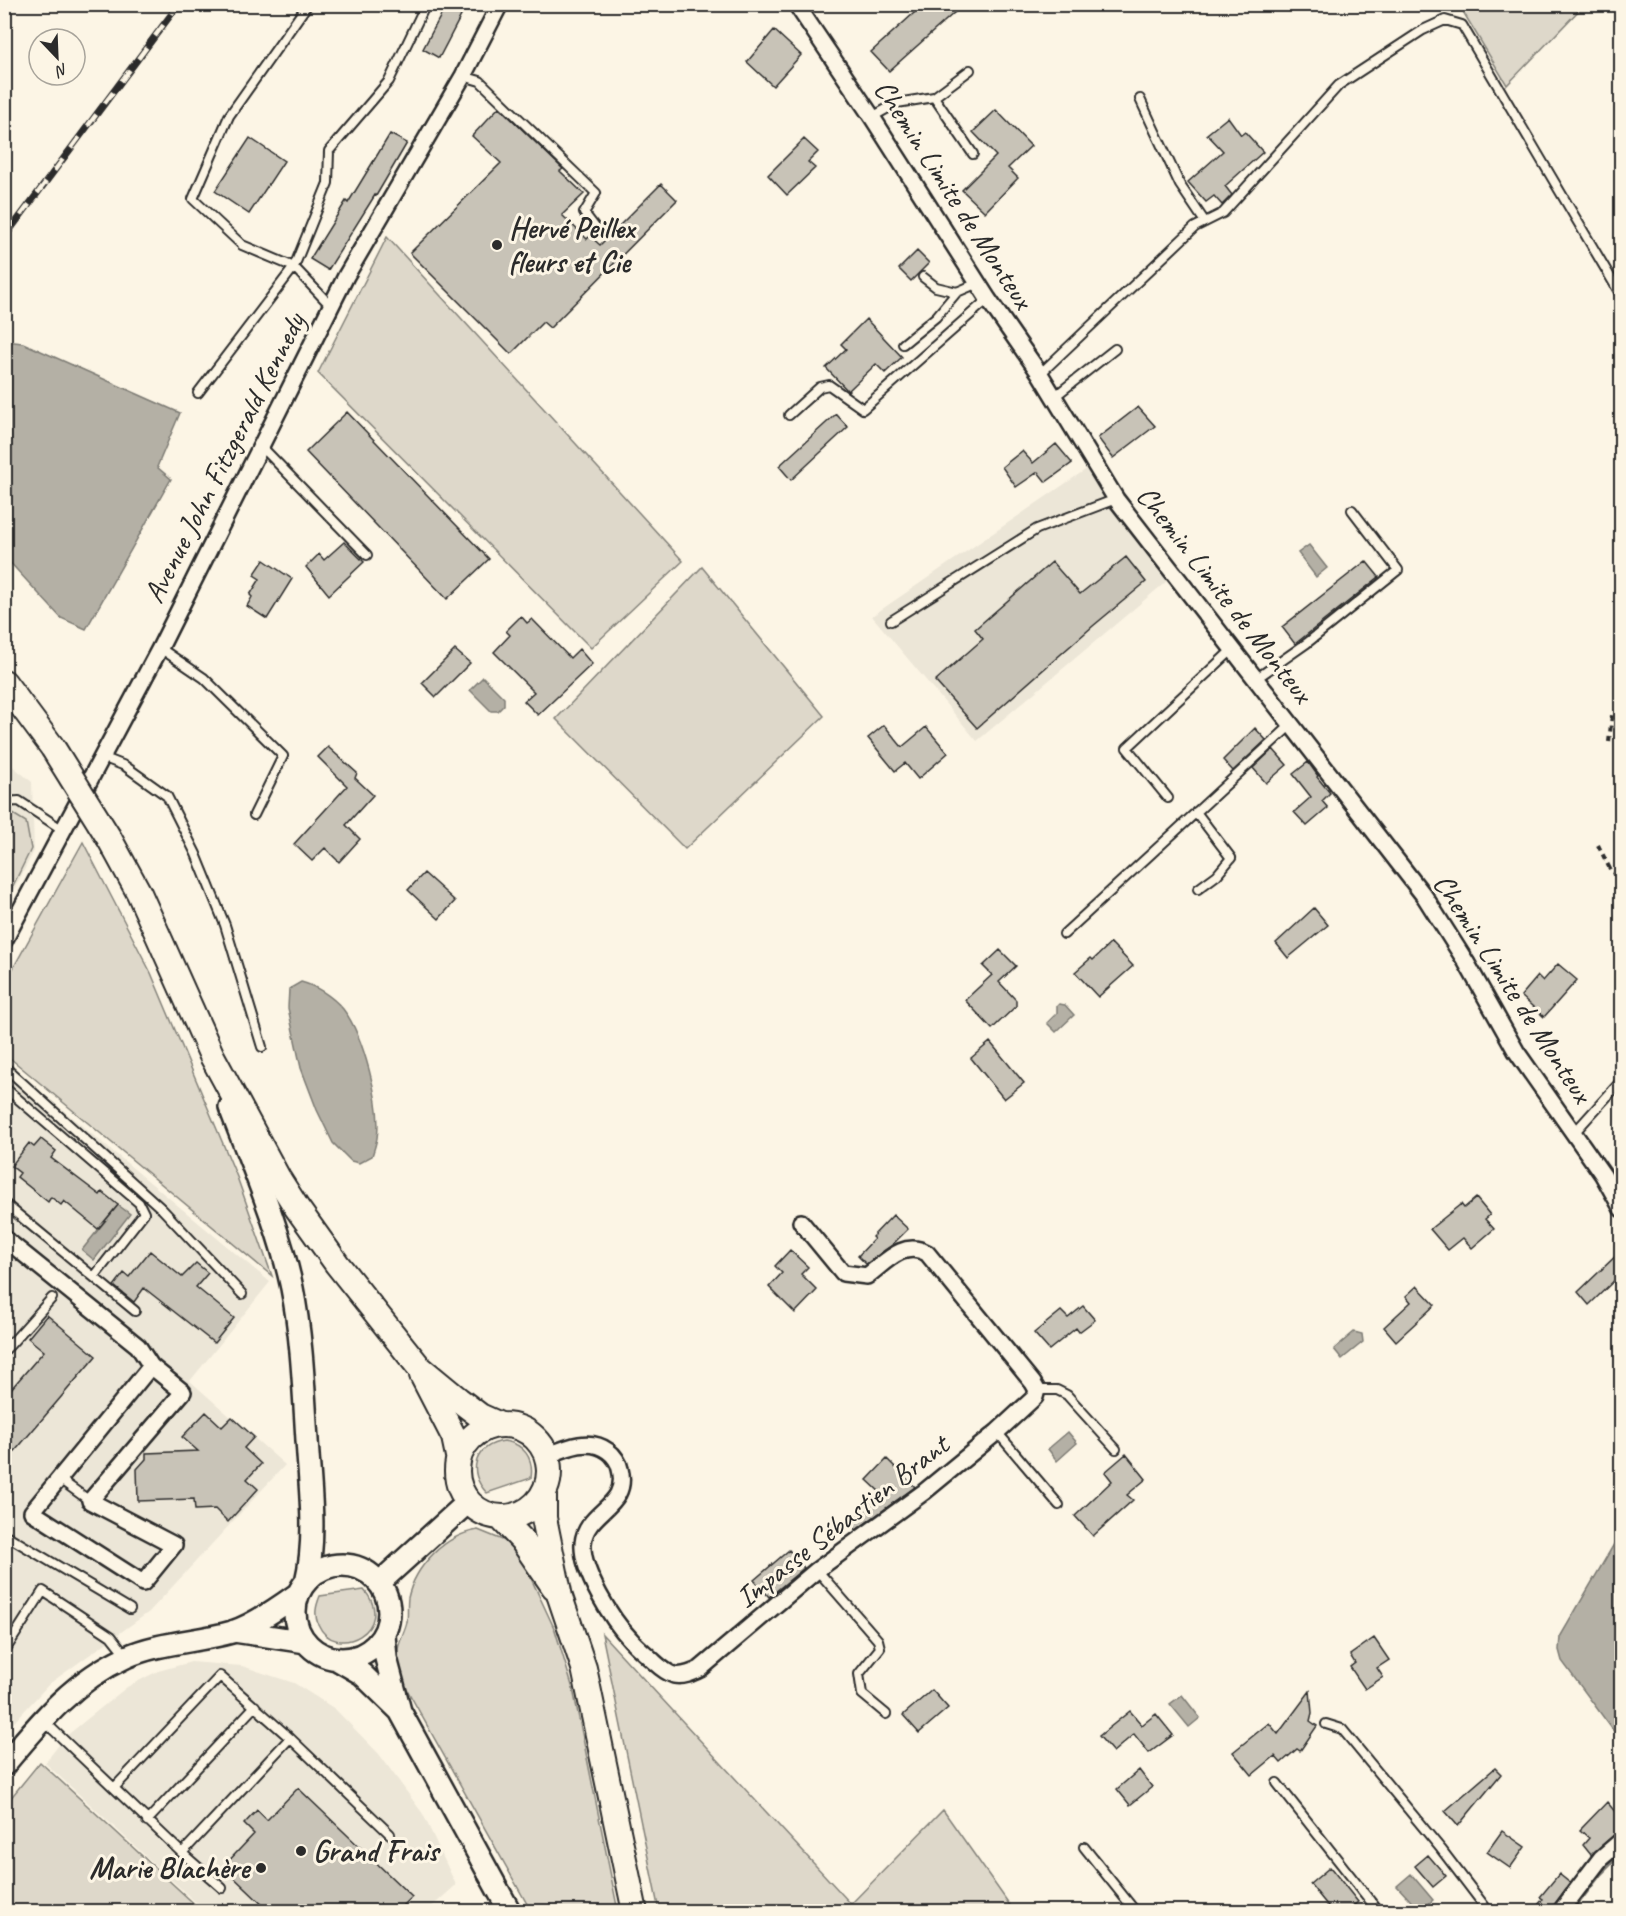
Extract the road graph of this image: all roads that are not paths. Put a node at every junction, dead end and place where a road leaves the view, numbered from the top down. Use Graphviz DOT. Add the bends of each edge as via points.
graph roads {
  1 [pos="308,4"];
  2 [pos="426,4"];
  3 [pos="500,4"];
  4 [pos="796,4"];
  5 [pos="970,70"];
  6 [pos="464,76"];
  7 [pos="934,97"];
  8 [pos="1140,99"];
  9 [pos="872,117"];
  10 [pos="973,154"];
  11 [pos="1205,222"];
  12 [pos="597,230"];
  13 [pos="294,267"];
  14 [pos="923,277"];
  15 [pos="978,283"];
  16 [pos="957,292"];
  17 [pos="1622,297"];
  18 [pos="988,299"];
  19 [pos="331,306"];
  20 [pos="903,345"];
  21 [pos="1115,349"];
  22 [pos="1040,374"];
  23 [pos="198,393"];
  24 [pos="1054,397"];
  25 [pos="789,415"];
  26 [pos="261,445"];
  27 [pos="1116,499"];
  28 [pos="1352,510"];
  29 [pos="367,555"];
  30 [pos="891,621"];
  31 [pos="160,648"];
  32 [pos="1233,649"];
  33 [pos="1257,678"];
  34 [pos="4,682"];
  35 [pos="1291,725"];
  36 [pos="102,757"];
  37 [pos="1168,798"];
  38 [pos="4,802"];
  39 [pos="1196,812"];
  40 [pos="254,815"];
  41 [pos="63,830"];
  42 [pos="1198,889"];
  43 [pos="1064,934"];
  44 [pos="4,940"];
  45 [pos="262,1047"];
  46 [pos="212,1056"];
  47 [pos="4,1069"];
  48 [pos="1622,1080"];
  49 [pos="4,1087"];
  50 [pos="1574,1133"];
  51 [pos="4,1203"];
  52 [pos="1622,1209"];
  53 [pos="801,1222"];
  54 [pos="4,1238"];
  55 [pos="94,1277"];
  56 [pos="242,1294"];
  57 [pos="52,1298"];
  58 [pos="135,1311"];
  59 [pos="6,1345"];
  60 [pos="151,1366"];
  61 [pos="419,1367"];
  62 [pos="1037,1390"];
  63 [pos="498,1425"];
  64 [pos="997,1432"];
  65 [pos="1116,1449"];
  66 [pos="458,1456"];
  67 [pos="547,1456"];
  68 [pos="58,1478"];
  69 [pos="544,1492"];
  70 [pos="90,1501"];
  71 [pos="468,1502"];
  72 [pos="1059,1505"];
  73 [pos="500,1517"];
  74 [pos="4,1534"];
  75 [pos="817,1570"];
  76 [pos="379,1583"];
  77 [pos="303,1588"];
  78 [pos="560,1597"];
  79 [pos="130,1609"];
  80 [pos="234,1631"];
  81 [pos="384,1635"];
  82 [pos="306,1642"];
  83 [pos="4,1652"];
  84 [pos="127,1657"];
  85 [pos="338,1660"];
  86 [pos="255,1706"];
  87 [pos="400,1711"];
  88 [pos="886,1714"];
  89 [pos="42,1719"];
  90 [pos="1326,1724"];
  91 [pos="290,1738"];
  92 [pos="4,1765"];
  93 [pos="1277,1783"];
  94 [pos="114,1788"];
  95 [pos="147,1821"];
  96 [pos="390,1834"];
  97 [pos="1622,1840"];
  98 [pos="1084,1847"];
  99 [pos="182,1853"];
  100 [pos="222,1888"];
  101 [pos="510,1911"];
  102 [pos="635,1911"];
  103 [pos="1136,1911"];
  104 [pos="1378,1911"];
  105 [pos="1488,1911"];
  106 [pos="1560,1911"];
  1 -- 13 [label="lane" via="230,116 193,200 242,245"];
  2 -- 13 [label="lane" via="389,81 329,151 328,183"];
  3 -- 6 [label="street, Avenue John Fitzgerald Kennedy"];
  4 -- 9 [label="street, Chemin Limite de Monteux"];
  5 -- 7 [label="lane"];
  6 -- 12 [label="lane" via="480,81 596,193 584,213"];
  6 -- 19 [label="street, Avenue John Fitzgerald Kennedy"];
  7 -- 9 [label="lane" via="897,103"];
  7 -- 10 [label="lane"];
  8 -- 11 [label="lane" via="1180,185"];
  9 -- 15 [label="street, Chemin Limite de Monteux"];
  11 -- 17 [label="lane" via="1223,213 1339,85 1445,20 1462,25"];
  11 -- 22 [label="lane" via="1195,227"];
  13 -- 19 [label="lane"];
  13 -- 23 [label="lane"];
  14 -- 16 [label="lane" via="936,287"];
  15 -- 16 [label="lane"];
  15 -- 18 [label="street, Chemin Limite de Monteux"];
  16 -- 20 [label="lane" via="936,317"];
  18 -- 22 [label="street, Chemin Limite de Monteux"];
  18 -- 25 [label="lane" via="863,409 829,385 820,387"];
  19 -- 26 [label="street, Avenue John Fitzgerald Kennedy"];
  21 -- 24 [label="lane"];
  22 -- 24 [label="street, Chemin Limite de Monteux"];
  24 -- 27 [label="street, Chemin Limite de Monteux"];
  26 -- 29 [label="lane"];
  26 -- 31 [label="street, Avenue John Fitzgerald Kennedy"];
  27 -- 30 [label="lane" via="1037,529"];
  27 -- 32 [label="street, Chemin Limite de Monteux"];
  28 -- 33 [label="lane" via="1398,570"];
  31 -- 36 [label="street, Avenue John Fitzgerald Kennedy"];
  31 -- 40 [label="lane" via="204,678 283,756"];
  32 -- 33 [label="street, Chemin Limite de Monteux"];
  32 -- 37 [label="lane" via="1127,748"];
  33 -- 35 [label="street, Chemin Limite de Monteux"];
  34 -- 46 [label="main road, bridge" via="53,748 109,838"];
  35 -- 39 [label="lane"];
  35 -- 50 [label="street, Chemin Limite de Monteux" via="1425,897 1516,1051"];
  36 -- 41 [label="street, Avenue John Fitzgerald Kennedy"];
  36 -- 45 [label="lane" via="125,766 167,796 225,925"];
  38 -- 41 [label="lane" via="19,801"];
  39 -- 42 [label="lane" via="1231,858"];
  39 -- 43 [label="lane"];
  41 -- 44 [label="street, Avenue John Fitzgerald Kennedy"];
  46 -- 61 [label="main road" via="297,1208"];
  46 -- 77 [label="main road" via="278,1237 300,1335 312,1559"];
  47 -- 56 [label="lane" via="162,1209"];
  48 -- 50 [label="lane"];
  49 -- 55 [label="lane" via="139,1203 144,1213"];
  50 -- 52 [label="street, Chemin Limite de Monteux"];
  51 -- 55 [label="lane"];
  53 -- 62 [label="street" via="843,1273 867,1276 902,1250 916,1247 927,1253"];
  54 -- 60 [label="street" via="138,1346"];
  55 -- 58 [label="lane"];
  57 -- 59 [label="lane"];
  60 -- 68 [label="street"];
  60 -- 70 [label="street" via="183,1392"];
  61 -- 63 [label="main road"];
  61 -- 66 [label="main road" via="454,1437"];
  62 -- 64 [label="street, Impasse Sébastien Brant"];
  62 -- 65 [label="lane" via="1057,1390 1068,1395"];
  63 -- 66 [label="main road" via="472,1436"];
  63 -- 67 [label="main road" via="526,1430"];
  64 -- 72 [label="lane"];
  64 -- 75 [label="street, Impasse Sébastien Brant" via="924,1492"];
  66 -- 71 [label="main road" via="456,1475"];
  67 -- 69 [label="main road" via="549,1479"];
  67 -- 75 [label="street, Impasse Sébastien Brant" via="580,1444 594,1444 609,1451 619,1464 620,1491 614,1503 588,1527 583,1542 584,1559 598,1593 620,1628 666,1672 676,1676 700,1669"];
  68 -- 70 [label="lane"];
  68 -- 70 [label="street" via="32,1512 143,1583 174,1545"];
  69 -- 73 [label="main road" via="523,1513"];
  69 -- 78 [label="main road" via="544,1518"];
  71 -- 73 [label="main road" via="479,1512"];
  71 -- 76 [label="main road"];
  73 -- 78 [label="main road" via="522,1540"];
  74 -- 79 [label="lane"];
  75 -- 88 [label="lane" via="878,1640 879,1648 859,1674 862,1694"];
  76 -- 77 [label="main road" via="362,1569 338,1565 315,1574"];
  76 -- 81 [label="main road" via="389,1602"];
  77 -- 80 [label="main road" via="279,1608"];
  77 -- 82 [label="main road" via="296,1619"];
  78 -- 102 [label="main road" via="585,1668"];
  80 -- 82 [label="main road"];
  80 -- 84 [label="main road" via="159,1646"];
  81 -- 85 [label="main road" via="364,1654"];
  81 -- 87 [label="main road"];
  82 -- 85 [label="main road" via="320,1654"];
  83 -- 84 [label="lane" via="43,1591 111,1636"];
  84 -- 89 [label="main road" via="80,1684"];
  85 -- 87 [label="main road" via="362,1674"];
  86 -- 91 [label="lane"];
  86 -- 94 [label="lane" via="220,1676"];
  86 -- 95 [label="lane"];
  87 -- 101 [label="main road"];
  89 -- 92 [label="main road"];
  89 -- 94 [label="lane"];
  90 -- 105 [label="lane" via="1342,1729"];
  91 -- 96 [label="lane"];
  91 -- 99 [label="lane"];
  93 -- 104 [label="lane"];
  94 -- 95 [label="lane"];
  95 -- 99 [label="lane"];
  97 -- 106 [label="street" via="1601,1858"];
  98 -- 103 [label="lane"];
  99 -- 100 [label="lane"];
}
